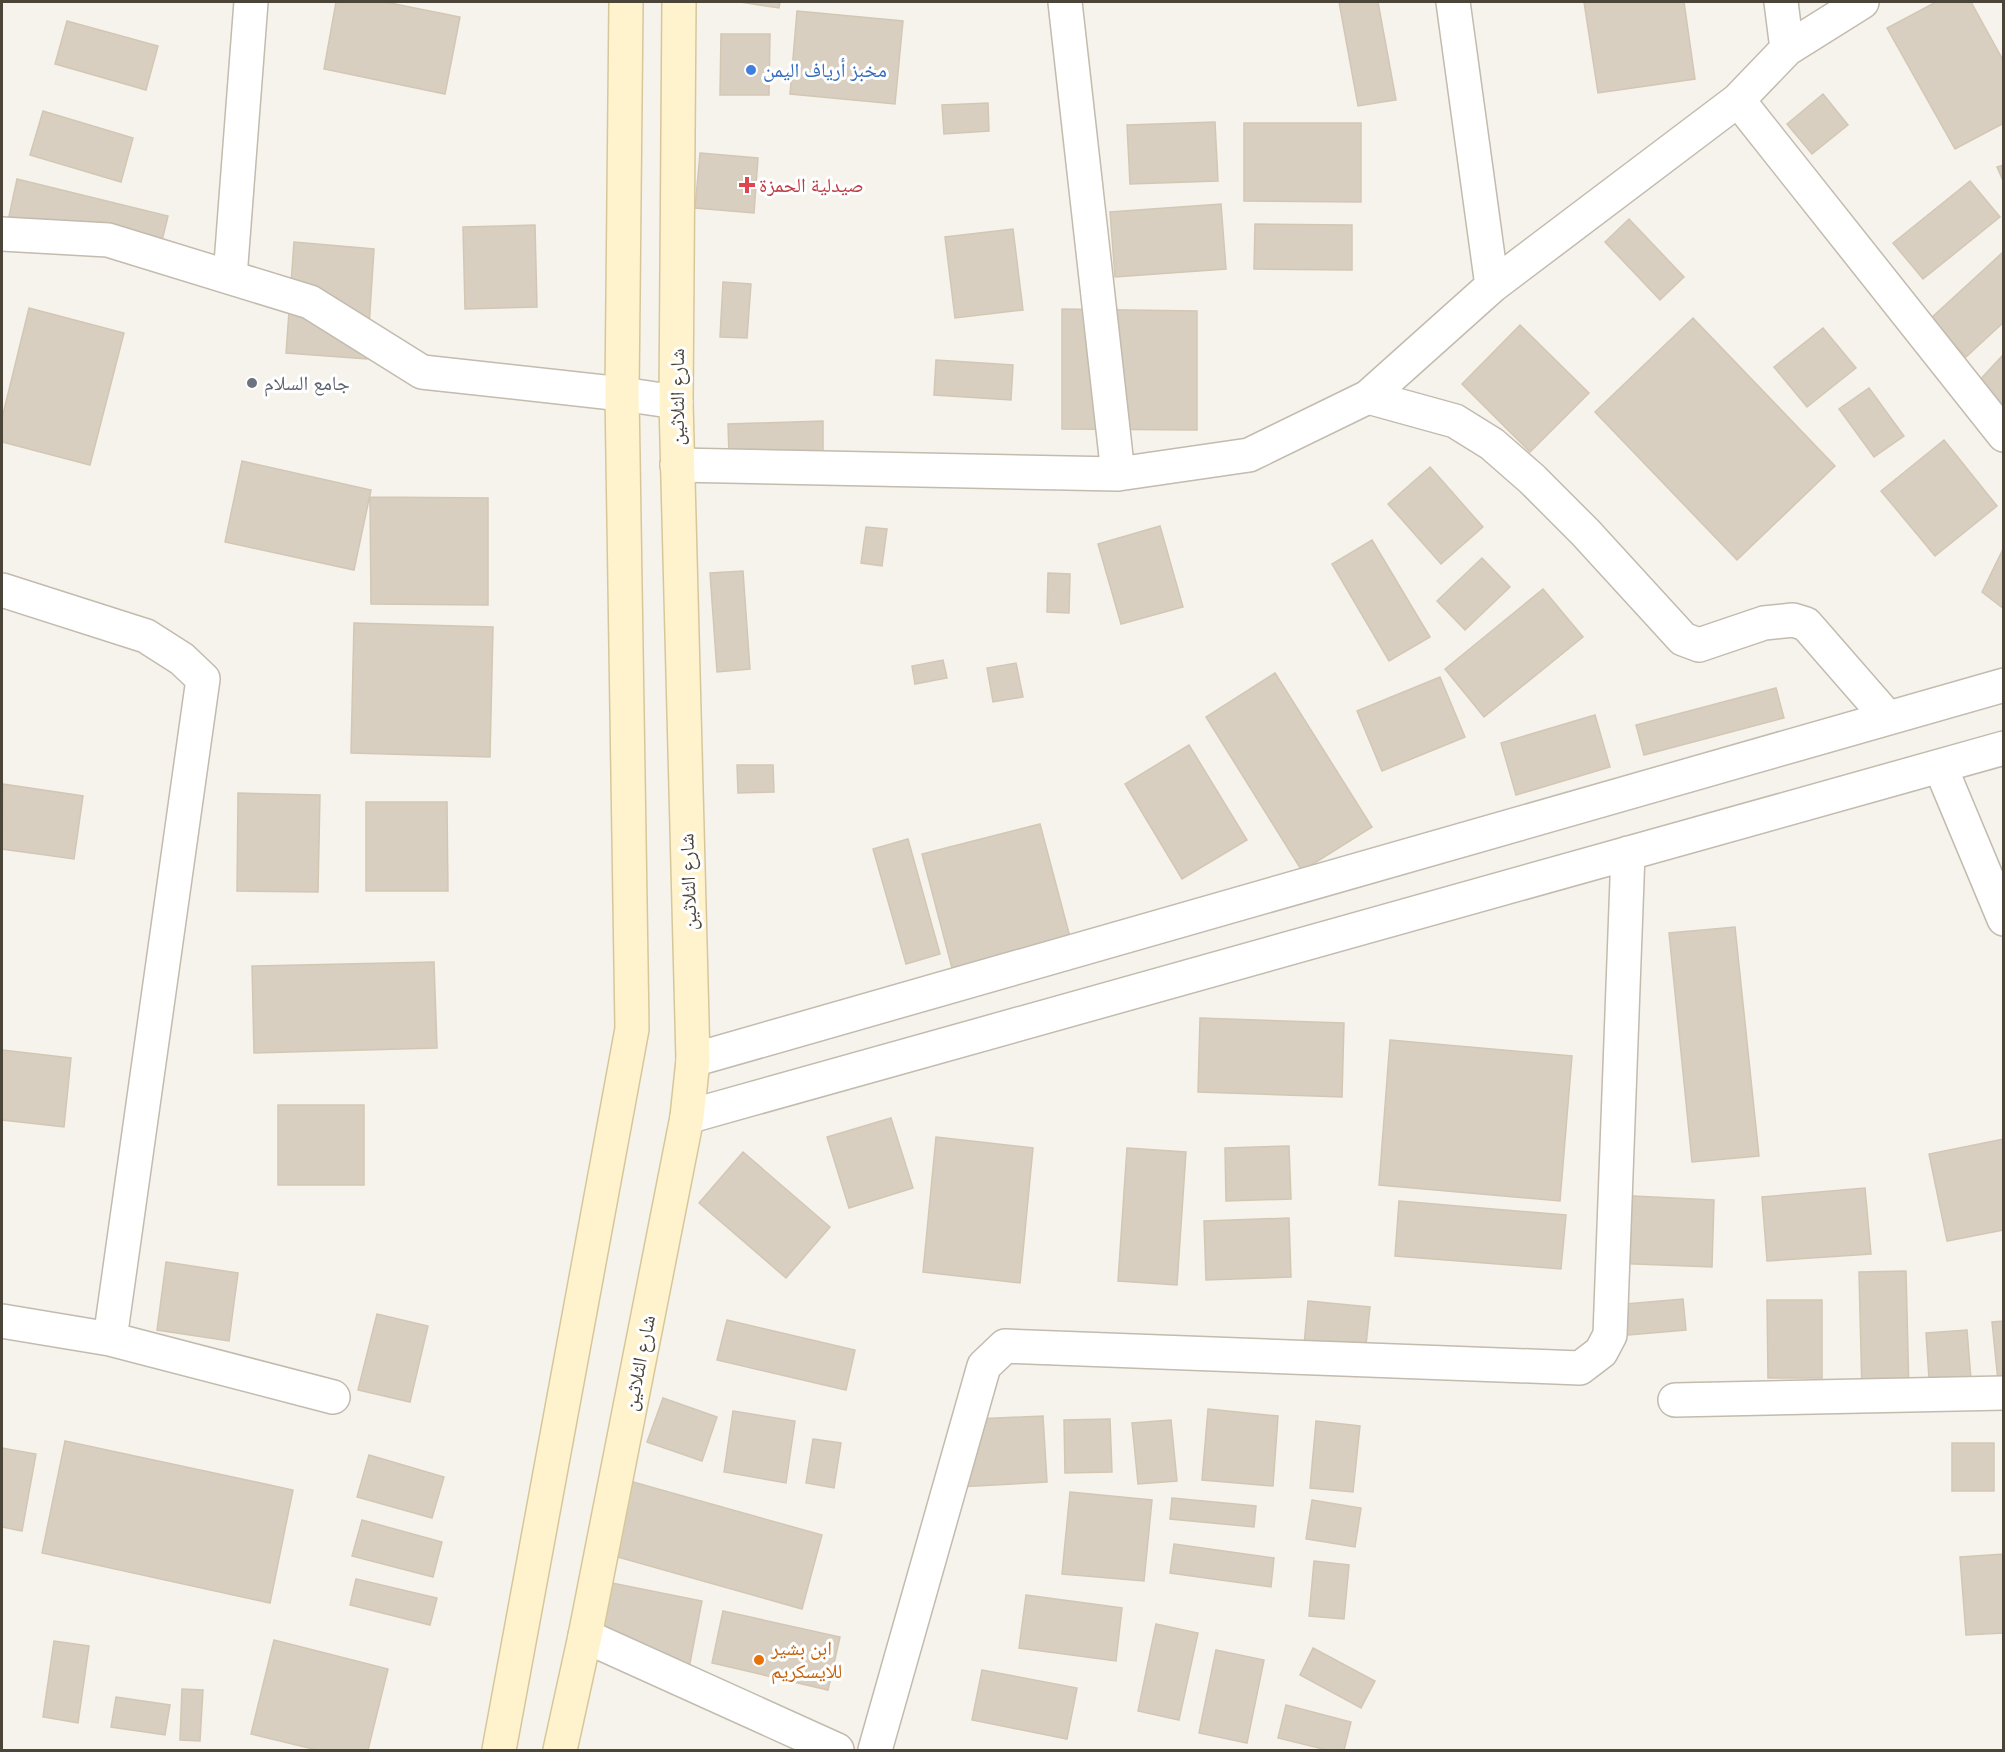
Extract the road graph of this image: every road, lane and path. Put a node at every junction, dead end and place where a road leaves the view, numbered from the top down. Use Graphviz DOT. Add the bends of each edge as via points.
graph roads {
  1 [pos="251,2"];
  2 [pos="626,2"];
  3 [pos="679,2"];
  4 [pos="1065,2"];
  5 [pos="1453,2"];
  6 [pos="1781,2"];
  7 [pos="1862,2"];
  8 [pos="1787,49"];
  9 [pos="1738,99"];
  10 [pos="2,234"];
  11 [pos="230,278"];
  12 [pos="1492,286"];
  13 [pos="622,394"];
  14 [pos="1368,397"];
  15 [pos="676,402"];
  16 [pos="2004,435"];
  17 [pos="677,465"];
  18 [pos="1118,474"];
  19 [pos="2,590"];
  20 [pos="2004,685"];
  21 [pos="1888,718"];
  22 [pos="2004,748"];
  23 [pos="1940,766"];
  24 [pos="1628,854"];
  25 [pos="2004,919"];
  26 [pos="693,1060"];
  27 [pos="687,1117"];
  28 [pos="2,1322"];
  29 [pos="110,1339"];
  30 [pos="2004,1393"];
  31 [pos="333,1397"];
  32 [pos="1675,1400"];
  33 [pos="585,1636"];
  34 [pos="499,1750"];
  35 [pos="560,1750"];
  36 [pos="837,1750"];
  37 [pos="875,1750"];
  1 -- 11 [label="street"];
  2 -- 13 [label="main road"];
  3 -- 15 [label="main road, شارع الثلاثين"];
  4 -- 18 [label="street"];
  5 -- 12 [label="street"];
  6 -- 8 [label="street"];
  7 -- 8 [label="street"];
  8 -- 9 [label="street"];
  9 -- 12 [label="street"];
  9 -- 16 [label="street"];
  10 -- 11 [label="street" via="108,240"];
  11 -- 13 [label="street" via="310,302 422,372"];
  12 -- 14 [label="street"];
  13 -- 15 [label="street"];
  13 -- 34 [label="main road" via="632,1029"];
  14 -- 18 [label="street" via="1249,456"];
  14 -- 21 [label="street" via="1455,421 1492,444 1585,532 1683,639 1699,645 1764,623 1793,620 1806,624"];
  15 -- 17 [label="main road, شارع الثلاثين"];
  17 -- 18 [label="street"];
  17 -- 26 [label="main road, شارع الثلاثين"];
  19 -- 29 [label="street" via="146,636 182,659 202,679"];
  20 -- 21 [label="street"];
  21 -- 26 [label="street"];
  22 -- 23 [label="street"];
  23 -- 24 [label="street"];
  23 -- 25 [label="street"];
  24 -- 27 [label="street"];
  24 -- 37 [label="street" via="1610,1335 1600,1352 1580,1368 1005,1346 984,1366"];
  26 -- 27 [label="main road, شارع الثلاثين"];
  27 -- 33 [label="main road, شارع الثلاثين"];
  28 -- 29 [label="street"];
  29 -- 31 [label="street"];
  30 -- 32 [label="street"];
  33 -- 35 [label="main road, شارع الثلاثين"];
  33 -- 36 [label="street"];
}
